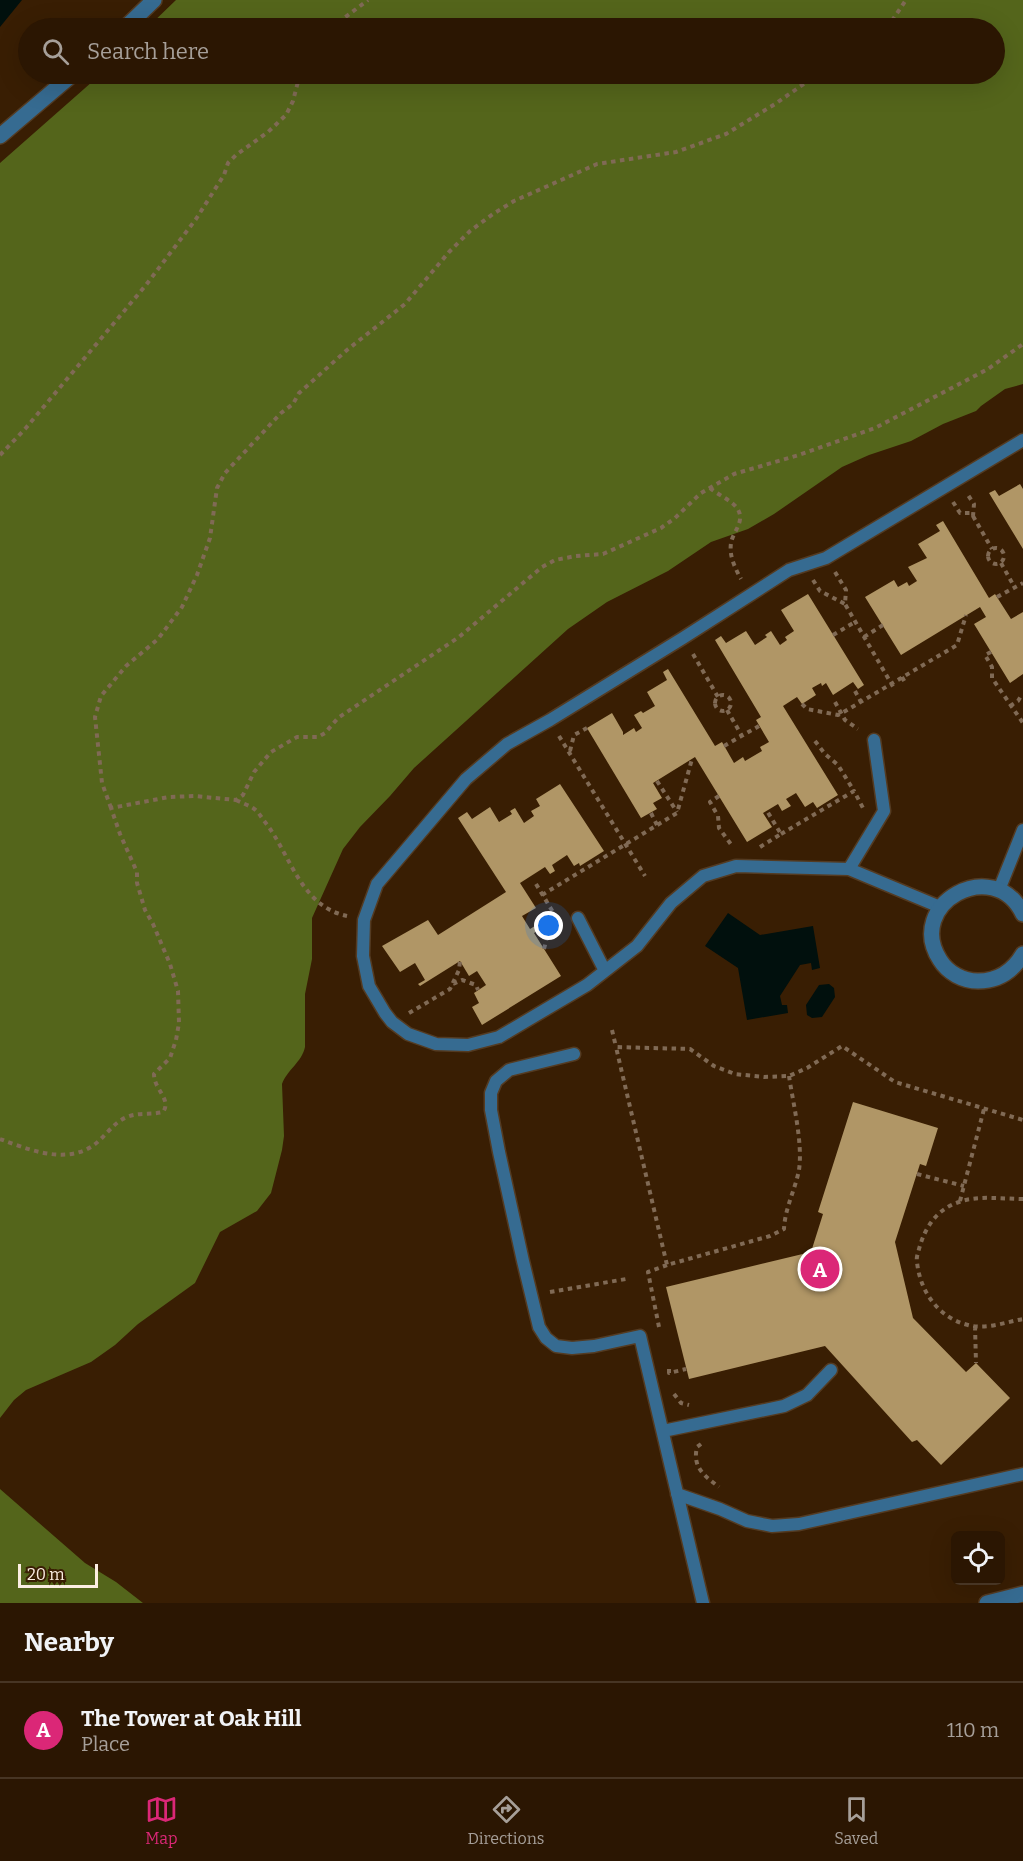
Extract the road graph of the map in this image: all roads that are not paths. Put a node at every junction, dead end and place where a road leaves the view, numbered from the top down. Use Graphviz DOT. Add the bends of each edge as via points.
graph roads {
  1 [pos="154,0"];
  2 [pos="135,18"];
  3 [pos="61,84"];
  4 [pos="1,133"];
  5 [pos="1023,440"];
  6 [pos="873,740"];
  7 [pos="1023,830"];
  8 [pos="849,869"];
  9 [pos="999,890"];
  10 [pos="940,907"];
  11 [pos="1023,914"];
  12 [pos="578,918"];
  13 [pos="1022,961"];
  14 [pos="605,970"];
  15 [pos="574,1054"];
  16 [pos="831,1370"];
  17 [pos="663,1431"];
  18 [pos="1023,1474"];
  19 [pos="677,1494"];
  20 [pos="1023,1594"];
  21 [pos="703,1603"];
  22 [pos="987,1603"];
  1 -- 2 [label="street"];
  3 -- 4 [label="street"];
  5 -- 14 [label="lane" via="826,558 789,570 507,744 466,779 377,884 364,920 363,956 369,986 392,1022 408,1034 436,1044 468,1045 499,1037 587,985"];
  6 -- 8 [label="lane" via="884,811"];
  7 -- 9 [label="lane"];
  8 -- 10 [label="lane"];
  8 -- 14 [label="lane" via="742,862 703,876 671,903 637,946"];
  9 -- 10 [label="street" via="966,888"];
  9 -- 11 [label="street" via="1016,902"];
  10 -- 13 [label="street" via="934,918 933,943 936,954 952,973 975,982 988,981"];
  12 -- 14 [label="lane"];
  15 -- 17 [label="lane" via="509,1070 495,1081 491,1093 491,1110 523,1261 539,1327 556,1346 594,1346 640,1336"];
  16 -- 17 [label="lane" via="807,1395 784,1406"];
  17 -- 19 [label="lane"];
  18 -- 19 [label="lane" via="799,1524 772,1526 747,1521"];
  19 -- 21 [label="lane"];
  20 -- 22 [label="street"];
}
